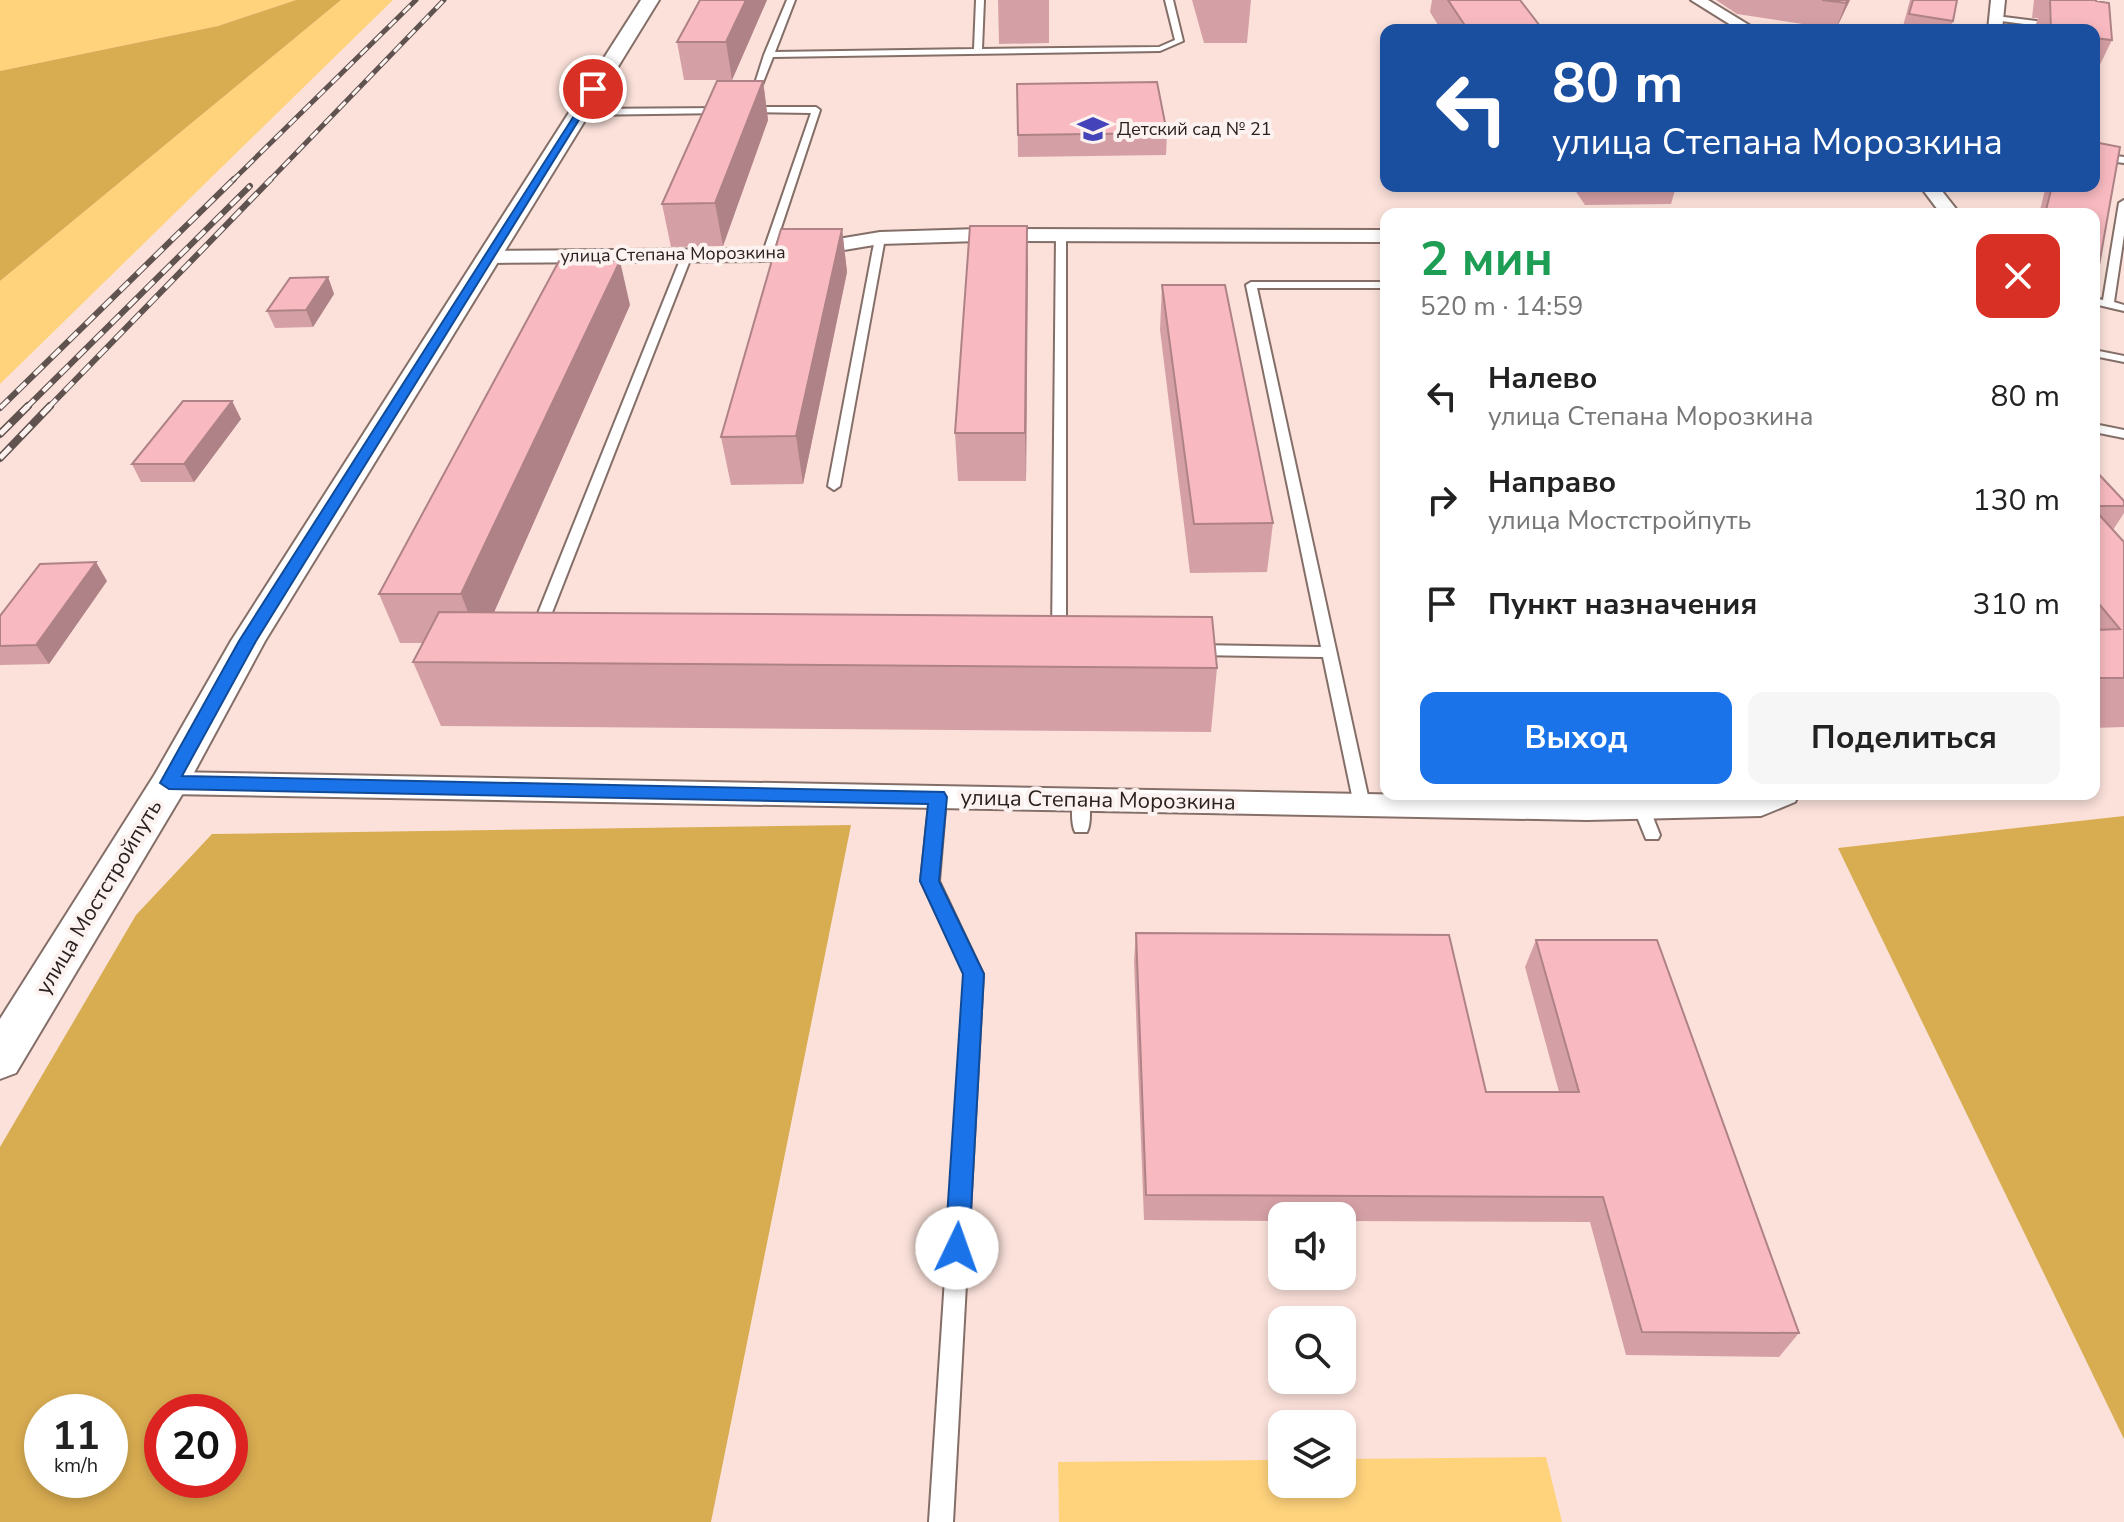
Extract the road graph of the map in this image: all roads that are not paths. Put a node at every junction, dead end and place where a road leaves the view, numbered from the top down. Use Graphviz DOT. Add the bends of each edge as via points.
graph roads {
  1 [pos="650,0"];
  2 [pos="791,0"];
  3 [pos="980,0"];
  4 [pos="1169,0"];
  5 [pos="1698,0"];
  6 [pos="1998,0"];
  7 [pos="1740,24"];
  8 [pos="1995,24"];
  9 [pos="978,53"];
  10 [pos="768,55"];
  11 [pos="742,110"];
  12 [pos="579,112"];
  13 [pos="2100,157"];
  14 [pos="2124,160"];
  15 [pos="1934,192"];
  16 [pos="2124,203"];
  17 [pos="1946,208"];
  18 [pos="1061,236"];
  19 [pos="1380,236"];
  20 [pos="880,238"];
  21 [pos="687,255"];
  22 [pos="767,255"];
  23 [pos="487,257"];
  24 [pos="1380,285"];
  25 [pos="2100,302"];
  26 [pos="2108,304"];
  27 [pos="2124,308"];
  28 [pos="2100,354"];
  29 [pos="2124,359"];
  30 [pos="2100,429"];
  31 [pos="2124,434"];
  32 [pos="834,486"];
  33 [pos="550,642"];
  34 [pos="1059,648"];
  35 [pos="1187,650"];
  36 [pos="1330,652"];
  37 [pos="169,783"];
  38 [pos="938,797"];
  39 [pos="1771,800"];
  40 [pos="1362,805"];
  41 [pos="0,1059"];
  42 [pos="941,1522"];
  1 -- 12 [label="street, улица Мостстройпуть"];
  2 -- 10 [label="lane"];
  3 -- 9 [label="lane"];
  4 -- 9 [label="lane" via="1179,41 1160,49"];
  5 -- 7 [label="street"];
  6 -- 8 [label="street"];
  9 -- 10 [label="lane"];
  10 -- 11 [label="lane" via="750,104"];
  11 -- 12 [label="lane"];
  11 -- 22 [label="lane" via="816,110"];
  12 -- 23 [label="street, улица Мостстройпуть"];
  13 -- 14 [label="lane"];
  15 -- 17 [label="street"];
  16 -- 26 [label="lane"];
  18 -- 19 [label="street, улица Степана Морозкина"];
  18 -- 20 [label="street, улица Степана Морозкина"];
  18 -- 34 [label="lane"];
  20 -- 22 [label="street, улица Степана Морозкина"];
  20 -- 32 [label="lane"];
  21 -- 22 [label="street, улица Степана Морозкина"];
  21 -- 23 [label="street, улица Степана Морозкина"];
  21 -- 33 [label="lane" via="543,611 534,642"];
  23 -- 37 [label="street, улица Мостстройпуть" via="248,641"];
  24 -- 36 [label="lane" via="1251,285"];
  25 -- 26 [label="lane"];
  26 -- 27 [label="lane"];
  28 -- 29 [label="lane"];
  30 -- 31 [label="lane"];
  35 -- 36 [label="lane"];
  36 -- 40 [label="lane"];
  37 -- 38 [label="street, улица Степана Морозкина"];
  37 -- 41 [label="street, улица Мостстройпуть"];
  38 -- 40 [label="street, улица Степана Морозкина" via="1081,814"];
  38 -- 42 [label="lane" via="930,881 974,974"];
  39 -- 40 [label="street, улица Степана Морозкина" via="1646,821"];
}
